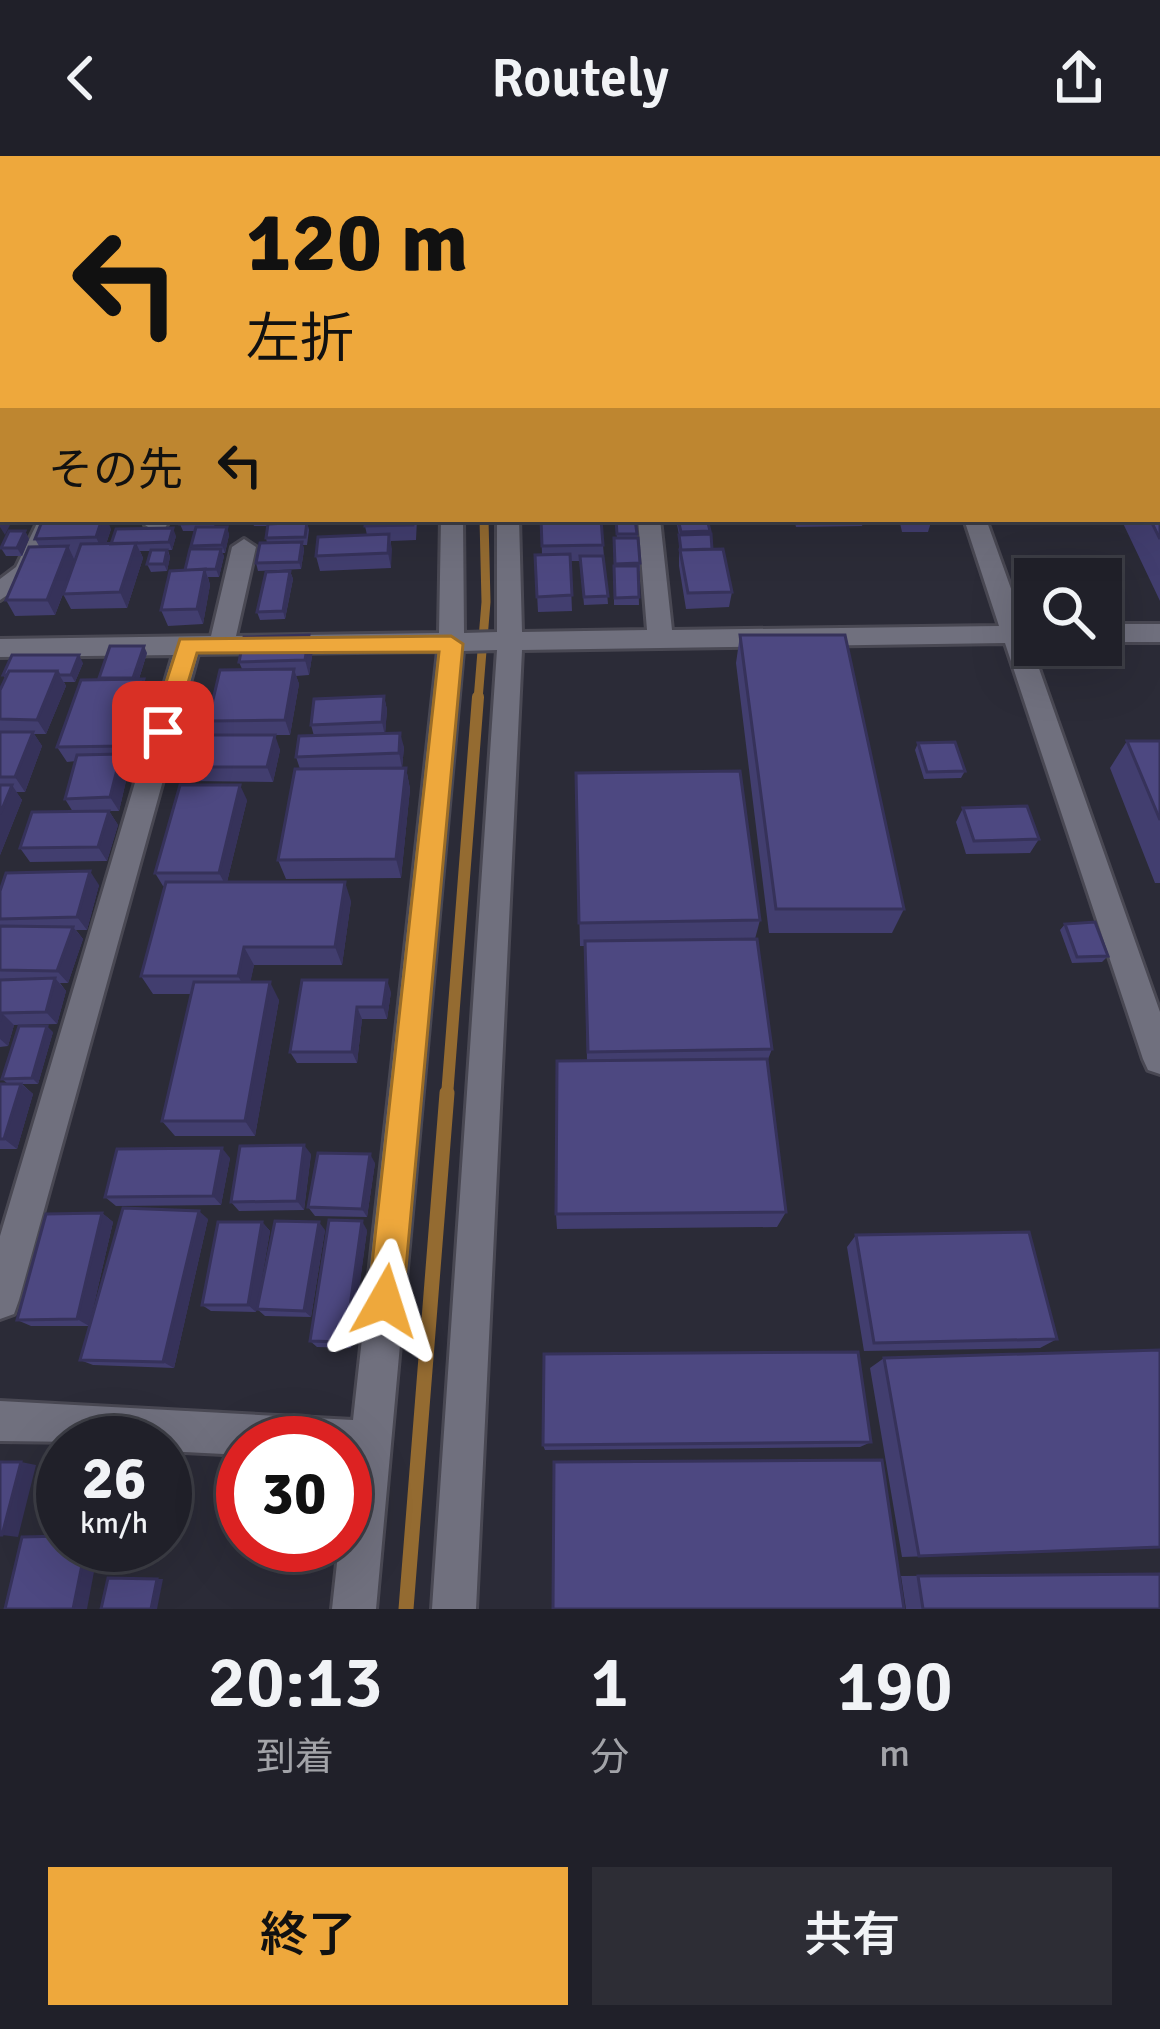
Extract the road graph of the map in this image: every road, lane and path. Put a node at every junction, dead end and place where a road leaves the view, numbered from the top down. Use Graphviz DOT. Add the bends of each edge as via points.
graph roads {
  1 [pos="49,522"];
  2 [pos="453,522"];
  3 [pos="507,522"];
  4 [pos="650,522"];
  5 [pos="976,522"];
  6 [pos="244,548"];
  7 [pos="0,592"];
  8 [pos="1014,609"];
  9 [pos="1160,633"];
  10 [pos="1014,634"];
  11 [pos="1122,634"];
  12 [pos="660,640"];
  13 [pos="222,643"];
  14 [pos="482,643"];
  15 [pos="188,645"];
  16 [pos="0,648"];
  17 [pos="1035,666"];
  18 [pos="1160,1059"];
  19 [pos="0,1300"];
  20 [pos="0,1420"];
  21 [pos="216,1433"];
  22 [pos="372,1435"];
  23 [pos="358,1572"];
  24 [pos="354,1609"];
  25 [pos="454,1609"];
  1 -- 7 [label="street" via="26,571"];
  2 -- 14 [label="street"];
  3 -- 14 [label="street"];
  4 -- 12 [label="street"];
  5 -- 8 [label="street"];
  6 -- 13 [label="street"];
  9 -- 11 [label="street"];
  10 -- 12 [label="street"];
  12 -- 14 [label="street"];
  13 -- 14 [label="street"];
  13 -- 15 [label="street"];
  14 -- 22 [label="street"];
  14 -- 25 [label="street"];
  15 -- 16 [label="street"];
  15 -- 19 [label="street"];
  17 -- 18 [label="street"];
  20 -- 21 [label="street"];
  23 -- 24 [label="street"];
}
